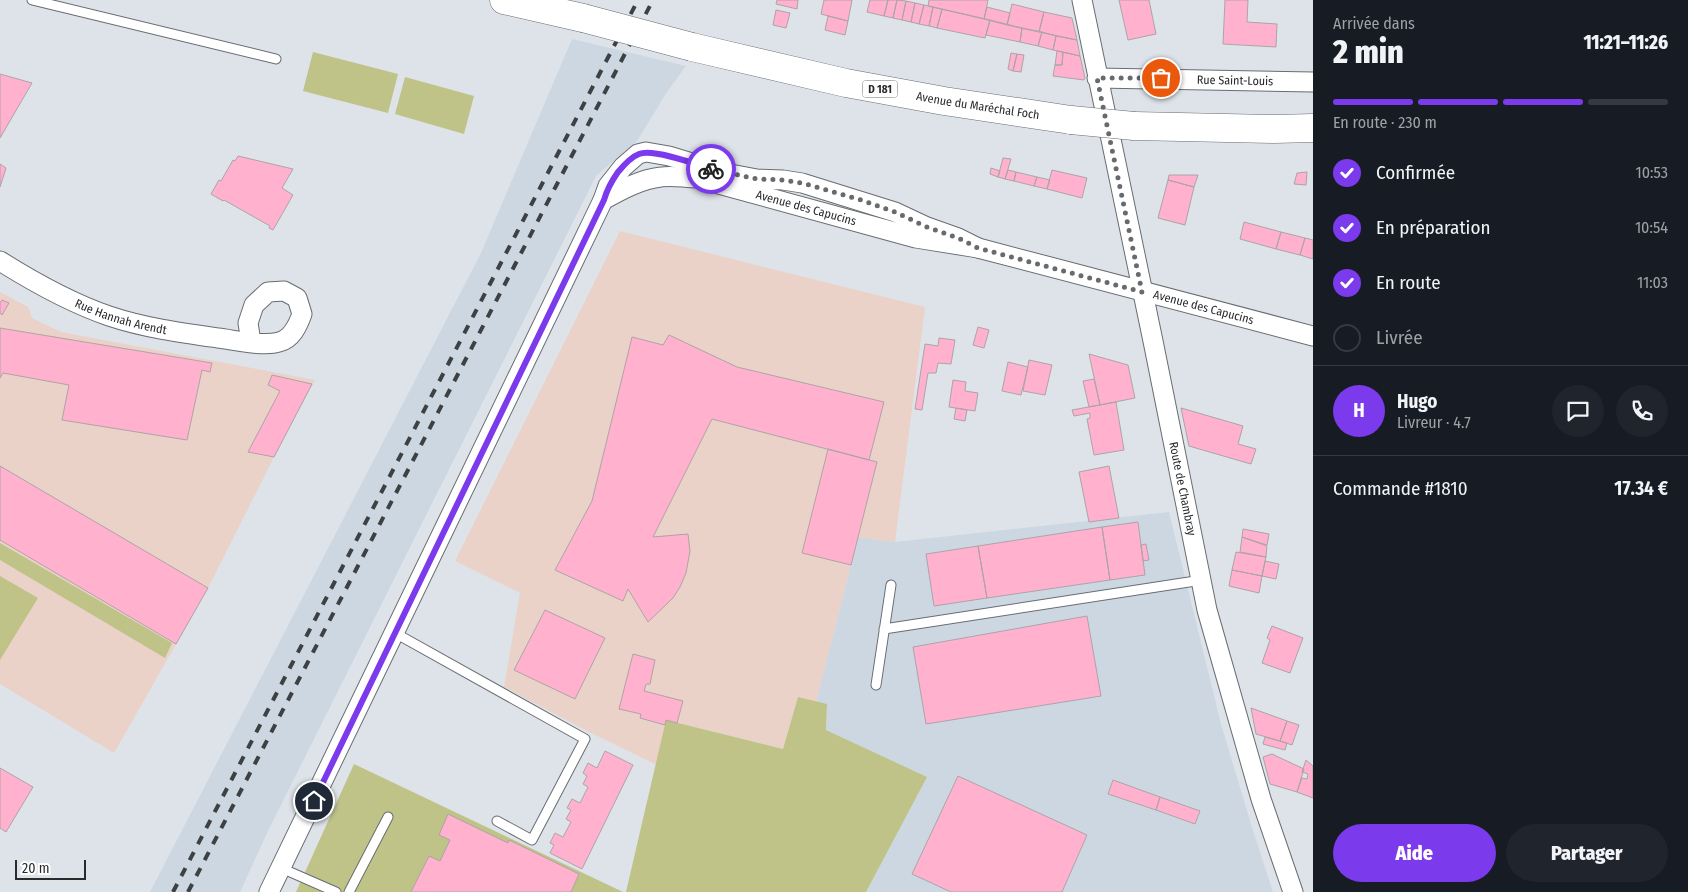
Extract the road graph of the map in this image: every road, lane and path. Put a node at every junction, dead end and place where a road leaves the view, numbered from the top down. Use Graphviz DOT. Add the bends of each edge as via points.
graph roads {
  1 [pos="32,0"];
  2 [pos="504,0"];
  3 [pos="1082,0"];
  4 [pos="276,59"];
  5 [pos="1097,78"];
  6 [pos="1313,82"];
  7 [pos="1313,128"];
  8 [pos="604,200"];
  9 [pos="978,248"];
  10 [pos="0,262"];
  11 [pos="1142,292"];
  12 [pos="1313,336"];
  13 [pos="251,342"];
  14 [pos="1202,580"];
  15 [pos="891,585"];
  16 [pos="884,629"];
  17 [pos="395,632"];
  18 [pos="876,685"];
  19 [pos="388,817"];
  20 [pos="497,821"];
  21 [pos="281,868"];
  22 [pos="269,892"];
  23 [pos="336,892"];
  24 [pos="349,892"];
  25 [pos="1293,892"];
  1 -- 4 [label="lane"];
  2 -- 7 [label="main road, Avenue du Maréchal Foch / D 181, bridge" via="846,83 944,101 1134,126"];
  3 -- 5 [label="street, Route de Chambray"];
  5 -- 6 [label="street, Rue Saint-Louis"];
  5 -- 11 [label="street, Route de Chambray"];
  8 -- 9 [label="street, Avenue des Capucins" via="635,184 662,176 697,178 916,238"];
  8 -- 9 [label="street, Avenue des Capucins" via="608,186 622,167 638,154 646,152 725,173 802,183 895,212"];
  8 -- 17 [label="street"];
  9 -- 11 [label="street, Avenue des Capucins"];
  10 -- 13 [label="street, Rue Hannah Arendt" via="58,295 110,316 163,330"];
  11 -- 12 [label="street, Avenue des Capucins"];
  11 -- 14 [label="street, Route de Chambray"];
  14 -- 16 [label="lane"];
  14 -- 25 [label="street, Route de Chambray" via="1207,610 1261,798"];
  15 -- 16 [label="lane"];
  16 -- 18 [label="lane"];
  17 -- 20 [label="lane" via="585,739 532,840"];
  17 -- 21 [label="street"];
  19 -- 24 [label="lane"];
  21 -- 22 [label="street"];
  21 -- 23 [label="lane"];
}
